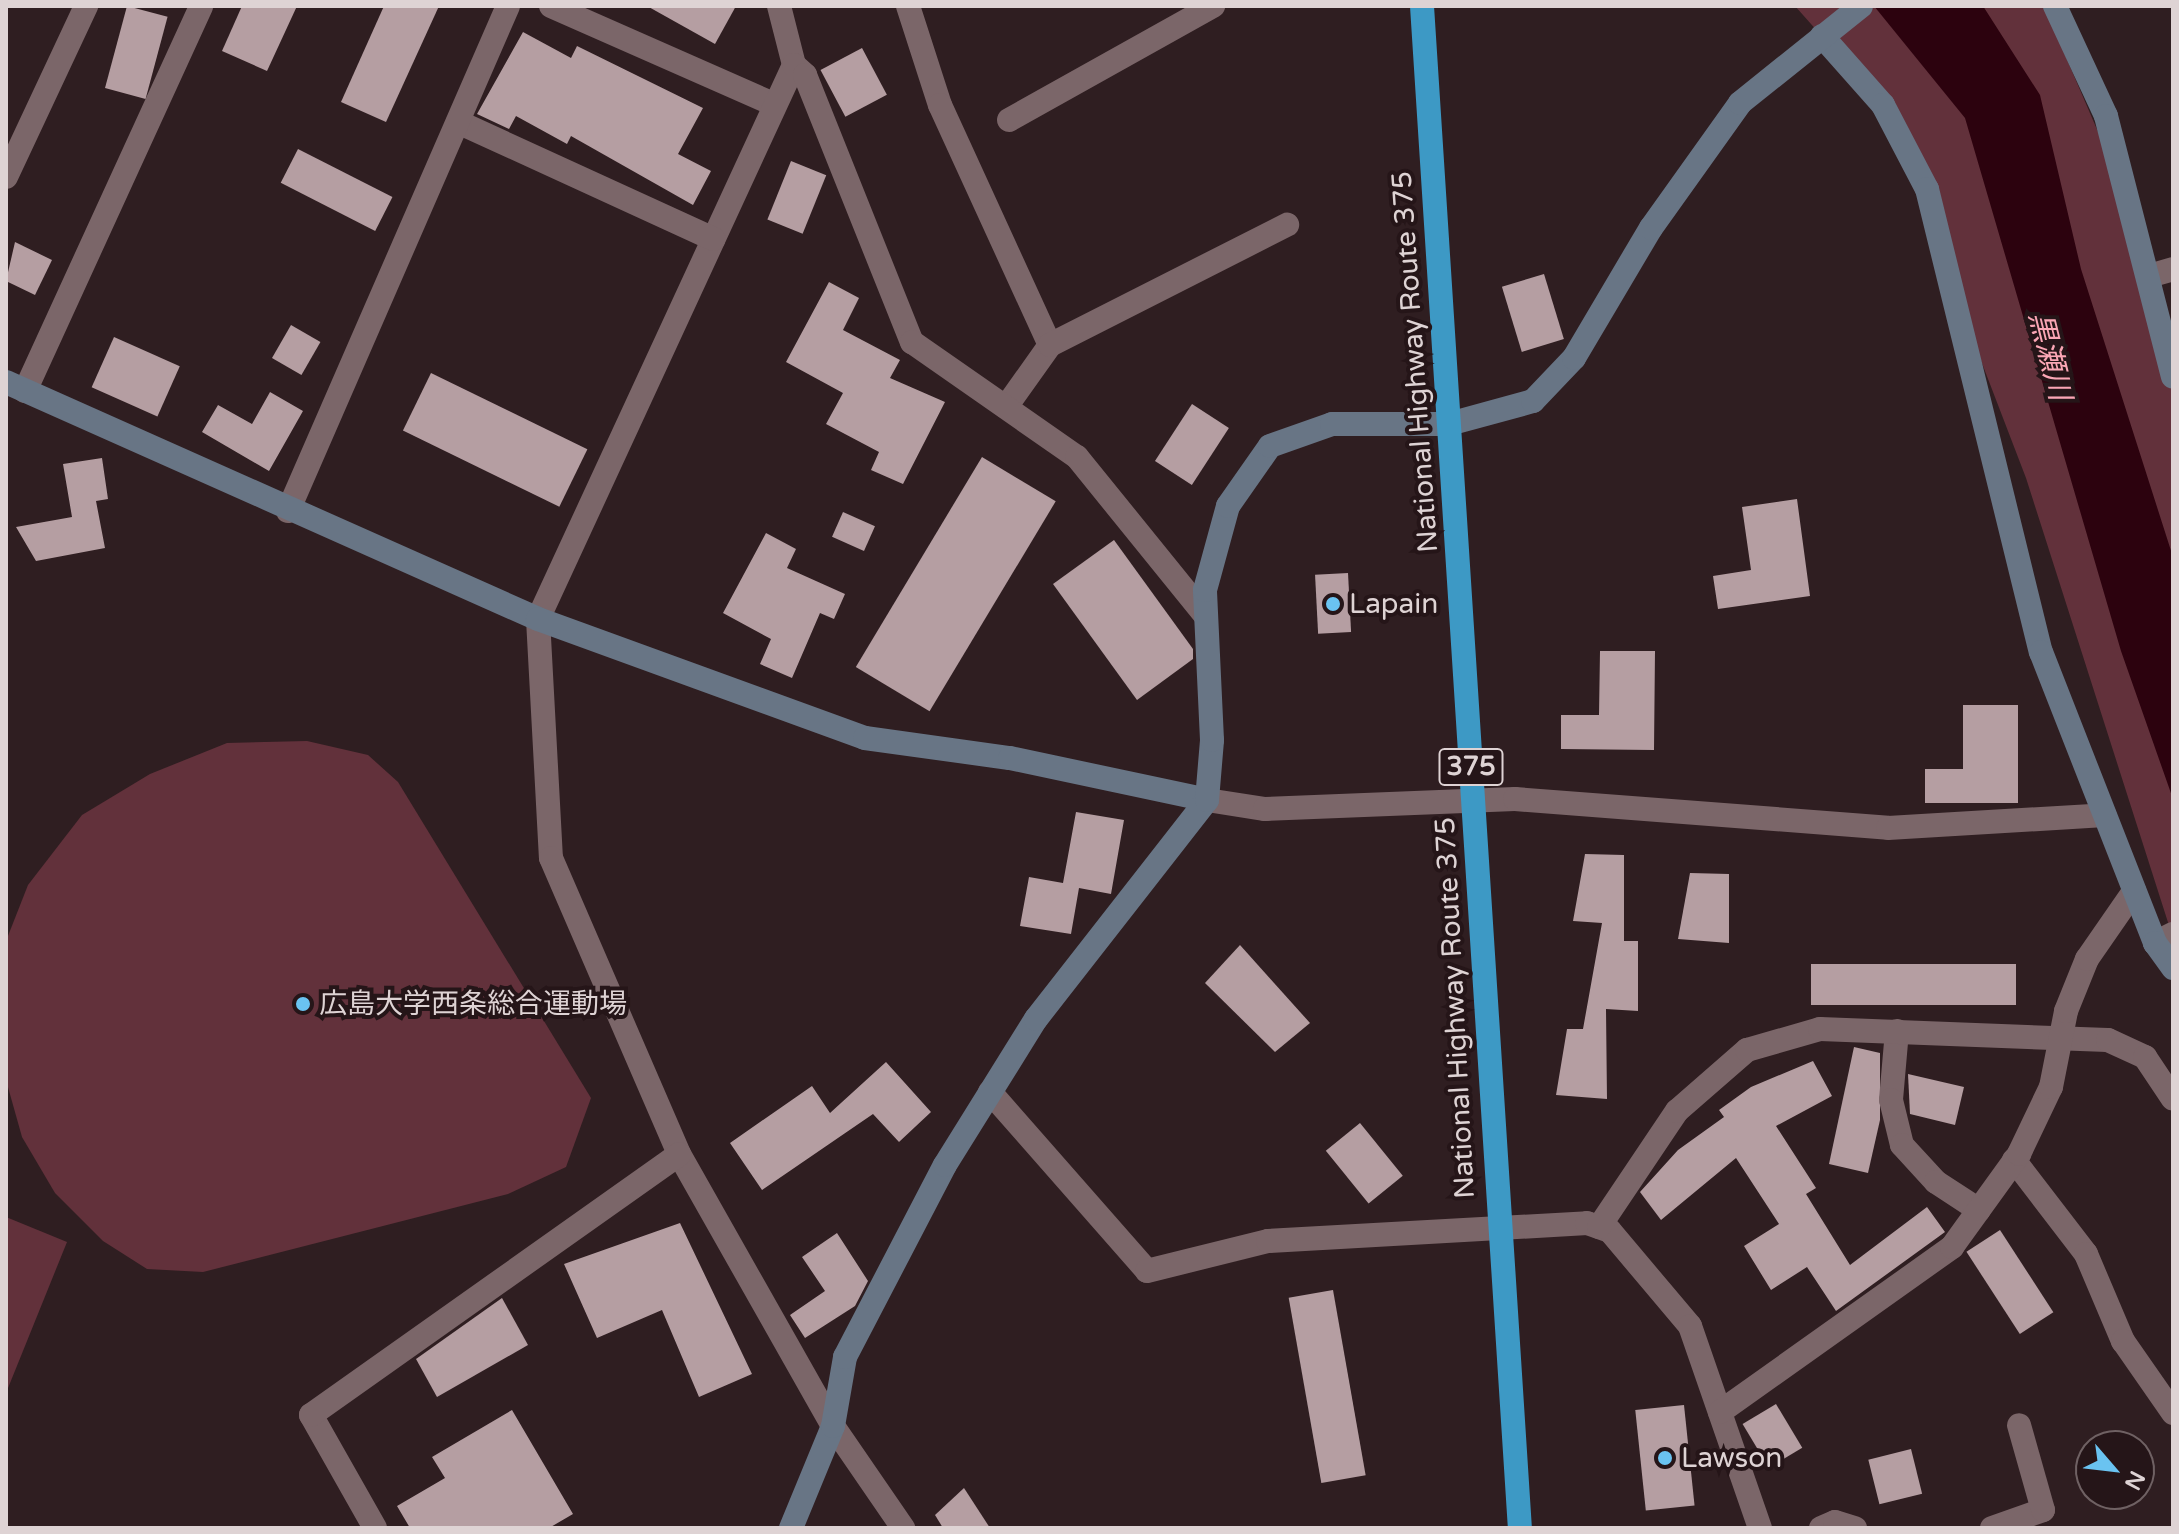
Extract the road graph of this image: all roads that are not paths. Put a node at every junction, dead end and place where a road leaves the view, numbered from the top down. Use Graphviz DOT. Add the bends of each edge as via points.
graph roads {
  1 [pos="86,6"];
  2 [pos="201,6"];
  3 [pos="508,6"];
  4 [pos="551,6"];
  5 [pos="779,6"];
  6 [pos="908,6"];
  7 [pos="1213,6"];
  8 [pos="1422,6"];
  9 [pos="1861,6"];
  10 [pos="2055,6"];
  11 [pos="1822,36"];
  12 [pos="794,65"];
  13 [pos="773,104"];
  14 [pos="1009,120"];
  15 [pos="458,122"];
  16 [pos="6,177"];
  17 [pos="1287,225"];
  18 [pos="714,239"];
  19 [pos="2173,269"];
  20 [pos="2149,276"];
  21 [pos="1050,345"];
  22 [pos="2173,377"];
  23 [pos="16,386"];
  24 [pos="1006,407"];
  25 [pos="1449,424"];
  26 [pos="288,511"];
  27 [pos="1205,615"];
  28 [pos="538,619"];
  29 [pos="1473,798"];
  30 [pos="1207,800"];
  31 [pos="2105,815"];
  32 [pos="2134,891"];
  33 [pos="2164,938"];
  34 [pos="2173,968"];
  35 [pos="1897,1031"];
  36 [pos="2061,1038"];
  37 [pos="990,1092"];
  38 [pos="2173,1099"];
  39 [pos="679,1154"];
  40 [pos="2014,1160"];
  41 [pos="1979,1210"];
  42 [pos="1599,1227"];
  43 [pos="1498,1229"];
  44 [pos="1720,1412"];
  45 [pos="2173,1413"];
  46 [pos="2019,1425"];
  47 [pos="833,1426"];
  48 [pos="375,1528"];
  49 [pos="791,1528"];
  50 [pos="903,1528"];
  51 [pos="1520,1528"];
  52 [pos="1760,1528"];
  53 [pos="1821,1528"];
  54 [pos="1855,1528"];
  55 [pos="1992,1528"];
  1 -- 16 [label="street"];
  2 -- 23 [label="street"];
  3 -- 15 [label="street"];
  4 -- 13 [label="street"];
  5 -- 12 [label="street"];
  6 -- 21 [label="street" via="940,105"];
  7 -- 14 [label="street"];
  8 -- 25 [label="highway, National Highway Route 375 / 375"];
  9 -- 11 [label="street"];
  10 -- 20 [label="street" via="2106,116"];
  11 -- 25 [label="street" via="1740,103 1651,228 1574,358 1533,401"];
  11 -- 31 [label="street" via="1883,105 1927,189 2041,652"];
  12 -- 13 [label="street"];
  12 -- 24 [label="street" via="805,75 912,342"];
  13 -- 18 [label="street"];
  15 -- 18 [label="street"];
  15 -- 26 [label="street"];
  17 -- 21 [label="street"];
  18 -- 28 [label="street"];
  19 -- 20 [label="street"];
  20 -- 22 [label="street"];
  21 -- 24 [label="street"];
  23 -- 26 [label="street"];
  24 -- 27 [label="street" via="1077,457"];
  25 -- 27 [label="street" via="1332,424 1270,446 1228,506"];
  25 -- 29 [label="highway, National Highway Route 375 / 375"];
  26 -- 28 [label="street"];
  27 -- 30 [label="street" via="1212,740"];
  28 -- 30 [label="street" via="865,738 1010,758"];
  28 -- 39 [label="street" via="551,858"];
  29 -- 30 [label="street" via="1265,809"];
  29 -- 31 [label="street" via="1888,828"];
  29 -- 43 [label="highway, National Highway Route 375 / 375"];
  30 -- 37 [label="street" via="1036,1019"];
  31 -- 32 [label="street"];
  32 -- 33 [label="street"];
  32 -- 36 [label="street" via="2087,959"];
  33 -- 34 [label="street"];
  35 -- 36 [label="street"];
  35 -- 41 [label="street" via="1891,1100 1902,1145 1936,1182"];
  35 -- 42 [label="street" via="1820,1029 1747,1050 1677,1111"];
  36 -- 38 [label="street" via="2108,1040 2145,1057"];
  36 -- 40 [label="street" via="2051,1087"];
  37 -- 43 [label="street" via="1147,1271 1268,1241"];
  37 -- 47 [label="street" via="845,1357"];
  39 -- 47 [label="street"];
  39 -- 48 [label="street" via="311,1415"];
  40 -- 41 [label="street"];
  40 -- 45 [label="street" via="2086,1254 2123,1341"];
  41 -- 44 [label="street" via="1952,1247"];
  42 -- 43 [label="street"];
  42 -- 44 [label="street" via="1631,1253 1690,1326"];
  43 -- 51 [label="highway, National Highway Route 375 / 375"];
  44 -- 52 [label="street"];
  46 -- 55 [label="street" via="2043,1510"];
  47 -- 49 [label="street"];
  47 -- 50 [label="street"];
  53 -- 54 [label="street" via="1835,1522"];
}
